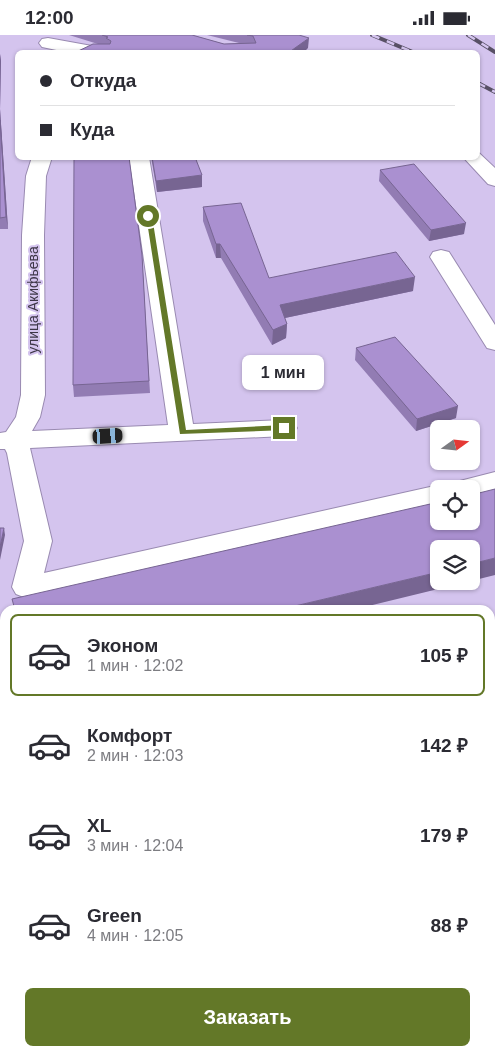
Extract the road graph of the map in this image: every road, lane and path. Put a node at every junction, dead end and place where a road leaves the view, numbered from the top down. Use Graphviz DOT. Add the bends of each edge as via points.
graph roads {
  1 [pos="47,44"];
  2 [pos="84,50"];
  3 [pos="41,160"];
  4 [pos="139,160"];
  5 [pos="477,160"];
  6 [pos="495,180"];
  7 [pos="441,257"];
  8 [pos="495,343"];
  9 [pos="284,428"];
  10 [pos="182,433"];
  11 [pos="7,441"];
  12 [pos="495,481"];
  13 [pos="480,485"];
  14 [pos="430,496"];
  1 -- 2 [label="street"];
  3 -- 11 [label="street, улица Акифьева" via="36,176 33,235 33,395 28,417"];
  4 -- 10 [label="street"];
  5 -- 6 [label="street"];
  7 -- 8 [label="street"];
  9 -- 10 [label="street"];
  10 -- 11 [label="street"];
  11 -- 14 [label="street" via="20,453 38,541 26,587"];
  12 -- 13 [label="street"];
}
